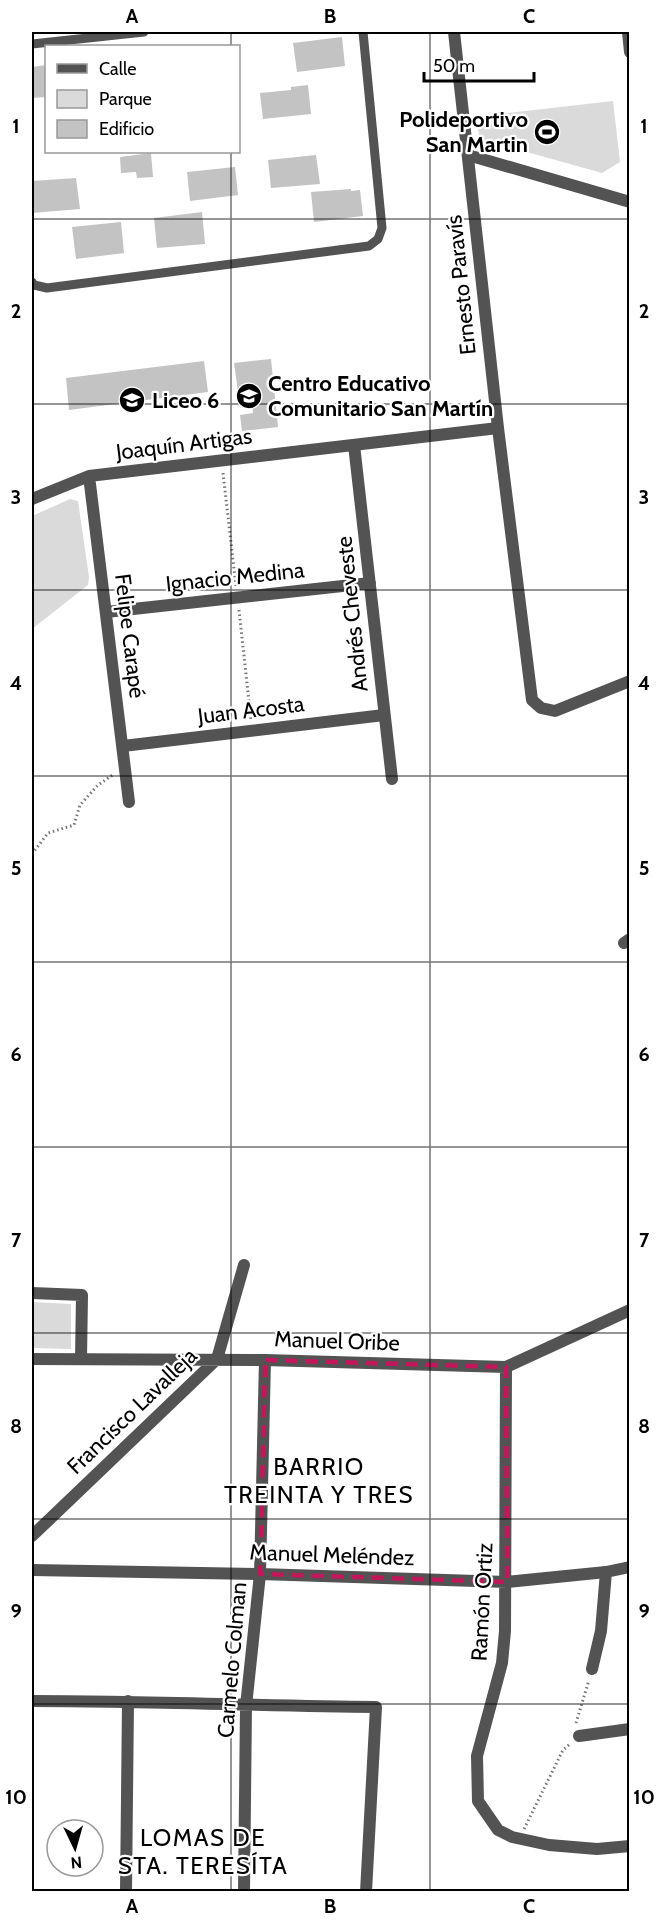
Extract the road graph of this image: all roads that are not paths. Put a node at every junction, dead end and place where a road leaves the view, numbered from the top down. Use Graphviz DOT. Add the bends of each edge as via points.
graph roads {
  1 [pos="144,32"];
  2 [pos="363,32"];
  3 [pos="454,32"];
  4 [pos="628,32"];
  5 [pos="32,44"];
  6 [pos="630,52"];
  7 [pos="468,155"];
  8 [pos="630,202"];
  9 [pos="32,282"];
  10 [pos="498,428"];
  11 [pos="354,445"];
  12 [pos="89,476"];
  13 [pos="32,499"];
  14 [pos="370,583"];
  15 [pos="106,612"];
  16 [pos="630,681"];
  17 [pos="384,715"];
  18 [pos="123,746"];
  19 [pos="392,779"];
  20 [pos="129,802"];
  21 [pos="244,1265"];
  22 [pos="32,1293"];
  23 [pos="630,1310"];
  24 [pos="32,1359"];
  25 [pos="81,1359"];
  26 [pos="217,1359"];
  27 [pos="265,1360"];
  28 [pos="506,1367"];
  29 [pos="32,1536"];
  30 [pos="630,1567"];
  31 [pos="32,1570"];
  32 [pos="606,1572"];
  33 [pos="260,1574"];
  34 [pos="507,1582"];
  35 [pos="592,1670"];
  36 [pos="32,1701"];
  37 [pos="128,1701"];
  38 [pos="246,1706"];
  39 [pos="630,1729"];
  40 [pos="579,1736"];
  41 [pos="630,1846"];
  42 [pos="126,1892"];
  43 [pos="244,1892"];
  44 [pos="366,1892"];
  1 -- 5 [label="lane"];
  2 -- 9 [label="lane" via="382,228 369,246 46,288"];
  3 -- 7 [label="street, Ernesto Paravís"];
  4 -- 6 [label="street"];
  7 -- 8 [label="street"];
  7 -- 10 [label="street, Ernesto Paravís"];
  10 -- 11 [label="street, Joaquín Artigas"];
  10 -- 16 [label="street, Ernesto Paravís" via="532,700 541,708 562,710"];
  11 -- 12 [label="street, Joaquín Artigas"];
  11 -- 14 [label="street, Andrés Cheveste"];
  12 -- 13 [label="street, Joaquín Artigas"];
  12 -- 15 [label="street, Felipe Carapé"];
  14 -- 15 [label="street, Ignacio Medina"];
  14 -- 17 [label="street, Andrés Cheveste"];
  15 -- 18 [label="street, Felipe Carapé"];
  17 -- 18 [label="street, Juan Acosta"];
  17 -- 19 [label="street, Andrés Cheveste"];
  18 -- 20 [label="street, Felipe Carapé"];
  21 -- 26 [label="street, Francisco Lavalleja"];
  22 -- 25 [label="street" via="82,1295"];
  23 -- 28 [label="street, Manuel Oribe"];
  24 -- 25 [label="street, Manuel Oribe"];
  25 -- 26 [label="street, Manuel Oribe"];
  26 -- 27 [label="street, Manuel Oribe"];
  26 -- 29 [label="street, Francisco Lavalleja"];
  27 -- 28 [label="street, Manuel Oribe"];
  27 -- 33 [label="street, Carmelo Colman"];
  28 -- 34 [label="street, Ramón Ortiz"];
  30 -- 32 [label="street, Manuel Meléndez"];
  31 -- 33 [label="street, Manuel Meléndez"];
  32 -- 34 [label="street, Manuel Meléndez"];
  32 -- 35 [label="street" via="601,1631"];
  33 -- 34 [label="street, Manuel Meléndez"];
  33 -- 38 [label="street, Carmelo Colman"];
  34 -- 41 [label="street, Ramón Ortiz" via="502,1663 477,1756 478,1801 498,1830 520,1838 597,1849"];
  36 -- 37 [label="street"];
  37 -- 38 [label="street"];
  37 -- 42 [label="street"];
  38 -- 43 [label="street, Carmelo Colman"];
  38 -- 44 [label="street" via="376,1707"];
  39 -- 40 [label="street"];
}
